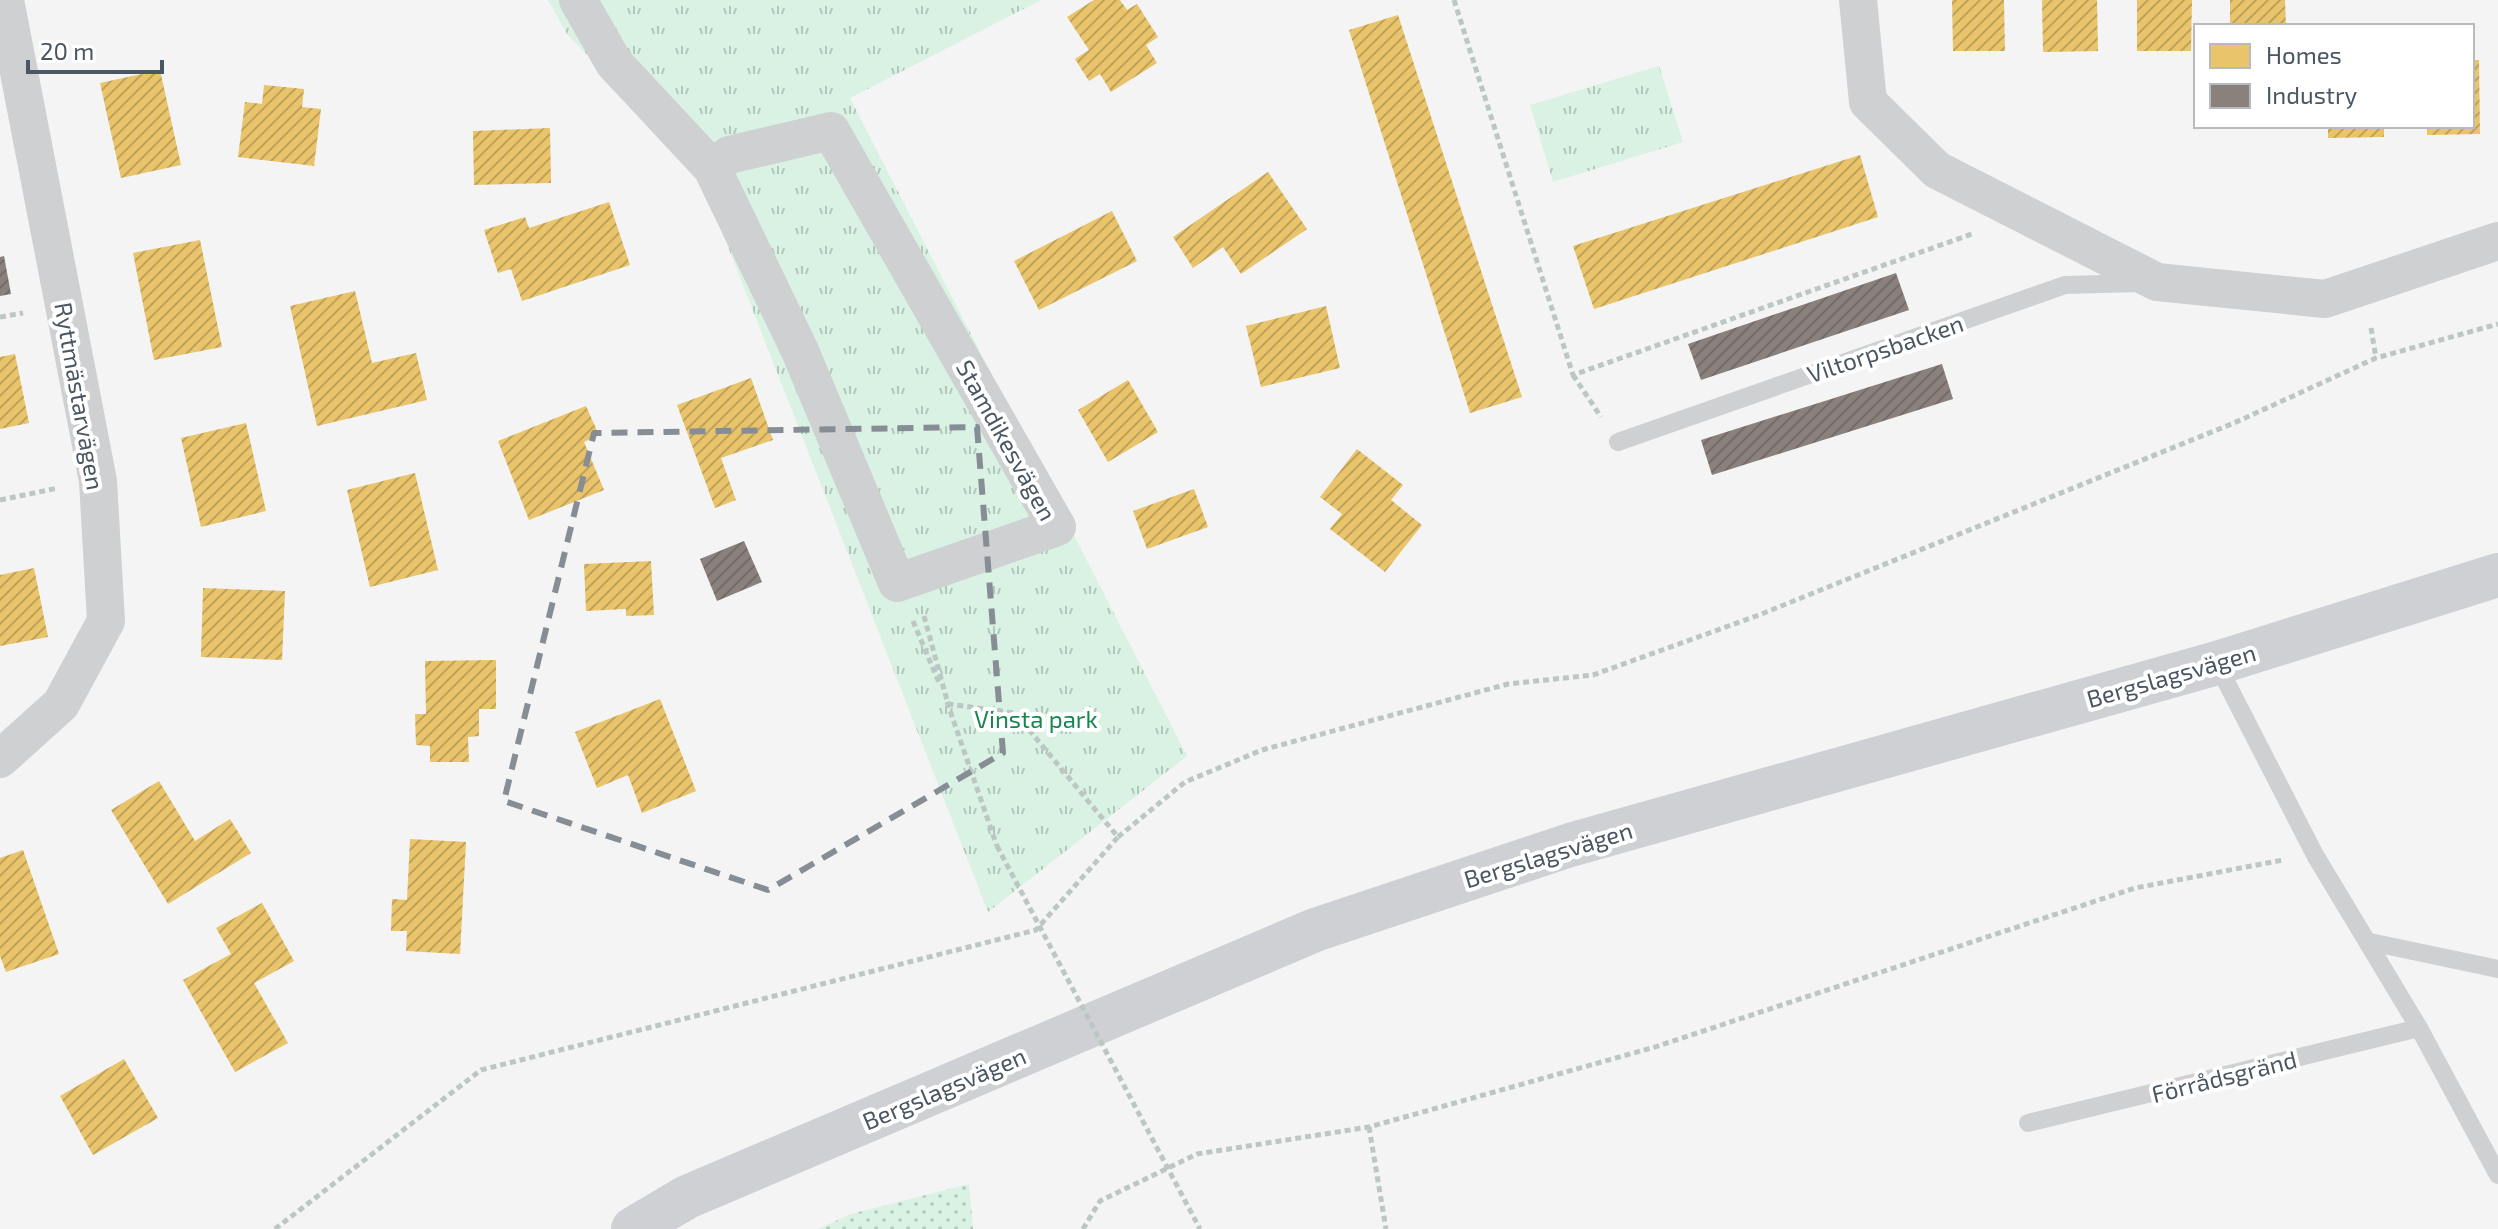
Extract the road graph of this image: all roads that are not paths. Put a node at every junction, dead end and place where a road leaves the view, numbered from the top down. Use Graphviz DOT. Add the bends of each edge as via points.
graph roads {
  1 [pos="5,0"];
  2 [pos="578,0"];
  3 [pos="1858,0"];
  4 [pos="712,168"];
  5 [pos="2498,241"];
  6 [pos="2157,282"];
  7 [pos="1618,442"];
  8 [pos="2498,575"];
  9 [pos="2217,663"];
  10 [pos="0,759"];
  11 [pos="2370,942"];
  12 [pos="2498,969"];
  13 [pos="2419,1028"];
  14 [pos="2028,1123"];
  15 [pos="2498,1175"];
  16 [pos="633,1229"];
  1 -- 10 [label="street, Ryttmästarvägen" via="98,481 106,621 61,704"];
  2 -- 4 [label="street" via="614,63"];
  3 -- 6 [label="street, Viltorpsbacken" via="1868,102 1937,170"];
  4 -- 4 [label="street, Stamdikesvägen" via="800,351 897,583 1057,527 831,131 729,155"];
  5 -- 6 [label="street, Viltorpsbacken" via="2325,299"];
  6 -- 7 [label="lane, Viltorpsbacken" via="2065,285"];
  8 -- 9 [label="main road, Bergslagsvägen"];
  9 -- 11 [label="lane" via="2315,855"];
  9 -- 16 [label="main road, Bergslagsvägen" via="1570,845 1315,930 687,1197"];
  11 -- 12 [label="lane"];
  11 -- 13 [label="lane"];
  13 -- 14 [label="lane, Förrådsgränd"];
  13 -- 15 [label="lane"];
}
